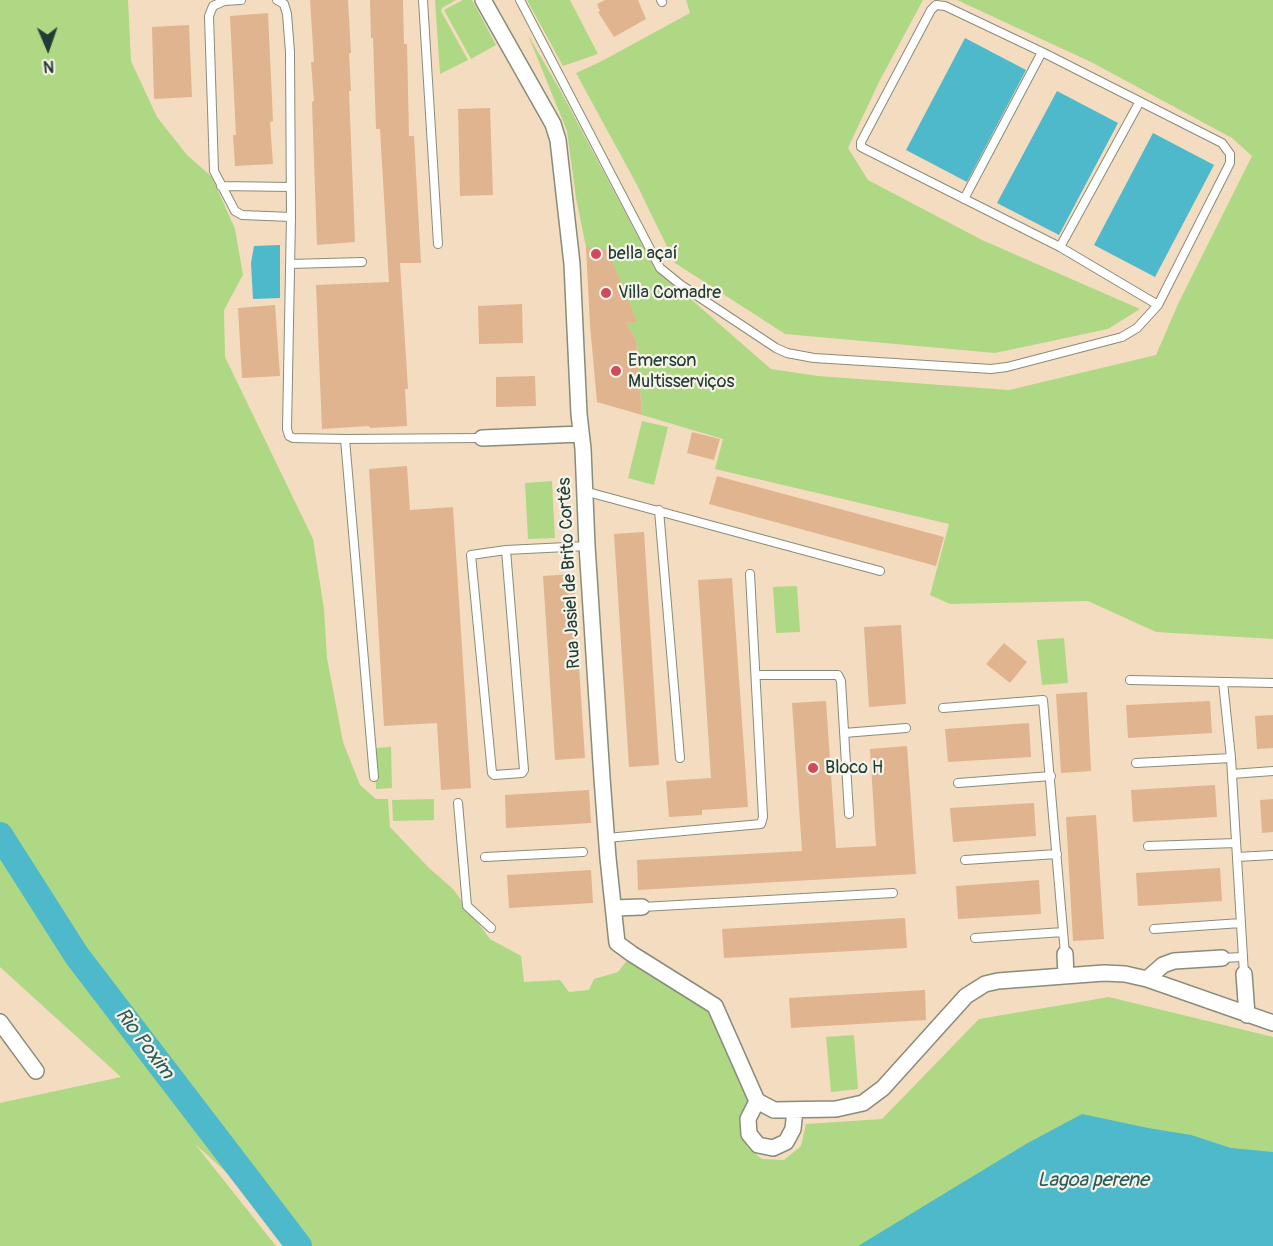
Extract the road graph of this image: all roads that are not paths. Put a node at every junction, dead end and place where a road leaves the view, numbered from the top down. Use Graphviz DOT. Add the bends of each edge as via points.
graph roads {
  1 [pos="241,0"];
  2 [pos="277,0"];
  3 [pos="423,0"];
  4 [pos="483,0"];
  5 [pos="520,0"];
  6 [pos="1042,52"];
  7 [pos="1139,103"];
  8 [pos="221,186"];
  9 [pos="291,187"];
  10 [pos="964,199"];
  11 [pos="291,217"];
  12 [pos="438,244"];
  13 [pos="1060,247"];
  14 [pos="362,262"];
  15 [pos="290,264"];
  16 [pos="1158,304"];
  17 [pos="581,434"];
  18 [pos="482,438"];
  19 [pos="345,439"];
  20 [pos="584,491"];
  21 [pos="660,510"];
  22 [pos="587,546"];
  23 [pos="506,550"];
  24 [pos="880,571"];
  25 [pos="750,574"];
  26 [pos="756,675"];
  27 [pos="1130,680"];
  28 [pos="1223,682"];
  29 [pos="1273,683"];
  30 [pos="943,708"];
  31 [pos="906,728"];
  32 [pos="844,733"];
  33 [pos="680,758"];
  34 [pos="1231,758"];
  35 [pos="1136,764"];
  36 [pos="1273,771"];
  37 [pos="1232,774"];
  38 [pos="1051,776"];
  39 [pos="374,777"];
  40 [pos="958,783"];
  41 [pos="458,803"];
  42 [pos="849,814"];
  43 [pos="607,838"];
  44 [pos="1236,843"];
  45 [pos="1148,846"];
  46 [pos="583,852"];
  47 [pos="1057,854"];
  48 [pos="1273,855"];
  49 [pos="485,857"];
  50 [pos="1237,857"];
  51 [pos="965,860"];
  52 [pos="893,893"];
  53 [pos="642,907"];
  54 [pos="614,908"];
  55 [pos="1241,923"];
  56 [pos="490,928"];
  57 [pos="1154,928"];
  58 [pos="1063,932"];
  59 [pos="975,938"];
  60 [pos="1065,954"];
  61 [pos="1243,957"];
  62 [pos="1222,958"];
  63 [pos="1244,974"];
  64 [pos="1066,975"];
  65 [pos="1147,979"];
  66 [pos="1247,1015"];
  67 [pos="0,1022"];
  68 [pos="1273,1023"];
  69 [pos="36,1071"];
  70 [pos="757,1101"];
  71 [pos="795,1110"];
  1 -- 8 [label="lane" via="213,6 209,16 213,158"];
  2 -- 9 [label="lane" via="284,4 287,14 290,52"];
  3 -- 12 [label="lane"];
  4 -- 17 [label="street, Rua Jasiel de Brito Cortês" via="556,132 572,264"];
  5 -- 16 [label="lane" via="660,268 776,348 814,358 1000,369 1122,337 1137,328"];
  6 -- 7 [label="lane"];
  6 -- 10 [label="lane"];
  6 -- 10 [label="lane" via="945,6 936,5 931,10 861,143 864,149"];
  7 -- 13 [label="lane"];
  7 -- 16 [label="lane" via="1222,143 1230,154 1230,163"];
  8 -- 9 [label="lane"];
  8 -- 11 [label="lane" via="235,211 242,215"];
  9 -- 11 [label="lane"];
  10 -- 13 [label="lane"];
  11 -- 15 [label="lane"];
  13 -- 16 [label="lane"];
  14 -- 15 [label="lane"];
  15 -- 19 [label="lane" via="289,436"];
  17 -- 18 [label="street"];
  17 -- 20 [label="street, Rua Jasiel de Brito Cortês"];
  18 -- 19 [label="lane"];
  19 -- 39 [label="lane"];
  20 -- 21 [label="lane"];
  20 -- 22 [label="street, Rua Jasiel de Brito Cortês"];
  21 -- 24 [label="lane"];
  21 -- 33 [label="lane"];
  22 -- 23 [label="lane"];
  22 -- 43 [label="street, Rua Jasiel de Brito Cortês"];
  23 -- 23 [label="lane" via="524,770 494,775 471,555"];
  25 -- 26 [label="lane"];
  26 -- 32 [label="lane" via="838,675"];
  26 -- 43 [label="lane" via="761,824"];
  27 -- 28 [label="lane"];
  28 -- 29 [label="lane"];
  28 -- 34 [label="lane"];
  30 -- 38 [label="lane" via="1043,700"];
  31 -- 32 [label="lane"];
  32 -- 42 [label="lane"];
  34 -- 35 [label="lane"];
  34 -- 37 [label="lane"];
  36 -- 37 [label="lane"];
  37 -- 44 [label="lane"];
  38 -- 40 [label="lane"];
  38 -- 47 [label="lane"];
  41 -- 56 [label="lane" via="467,906"];
  43 -- 54 [label="street, Rua Jasiel de Brito Cortês"];
  44 -- 45 [label="lane"];
  44 -- 50 [label="lane"];
  46 -- 49 [label="lane"];
  47 -- 51 [label="lane"];
  47 -- 58 [label="lane"];
  48 -- 50 [label="lane"];
  50 -- 55 [label="lane"];
  52 -- 53 [label="lane"];
  53 -- 54 [label="street"];
  54 -- 70 [label="street, Rua Jasiel de Brito Cortês" via="619,945 715,1006"];
  55 -- 57 [label="lane"];
  55 -- 61 [label="lane"];
  58 -- 59 [label="lane"];
  58 -- 60 [label="lane"];
  60 -- 64 [label="street"];
  61 -- 62 [label="lane"];
  61 -- 63 [label="lane"];
  62 -- 65 [label="street" via="1174,960"];
  63 -- 66 [label="street"];
  64 -- 65 [label="street" via="1125,974"];
  64 -- 71 [label="street" via="985,984 966,996 883,1088 863,1103 836,1109"];
  65 -- 66 [label="street"];
  66 -- 68 [label="street"];
  67 -- 69 [label="street"];
  70 -- 71 [label="street" via="774,1110"];
  70 -- 71 [label="street" via="748,1119 749,1134 758,1145 772,1148 786,1142 793,1130"];
}
